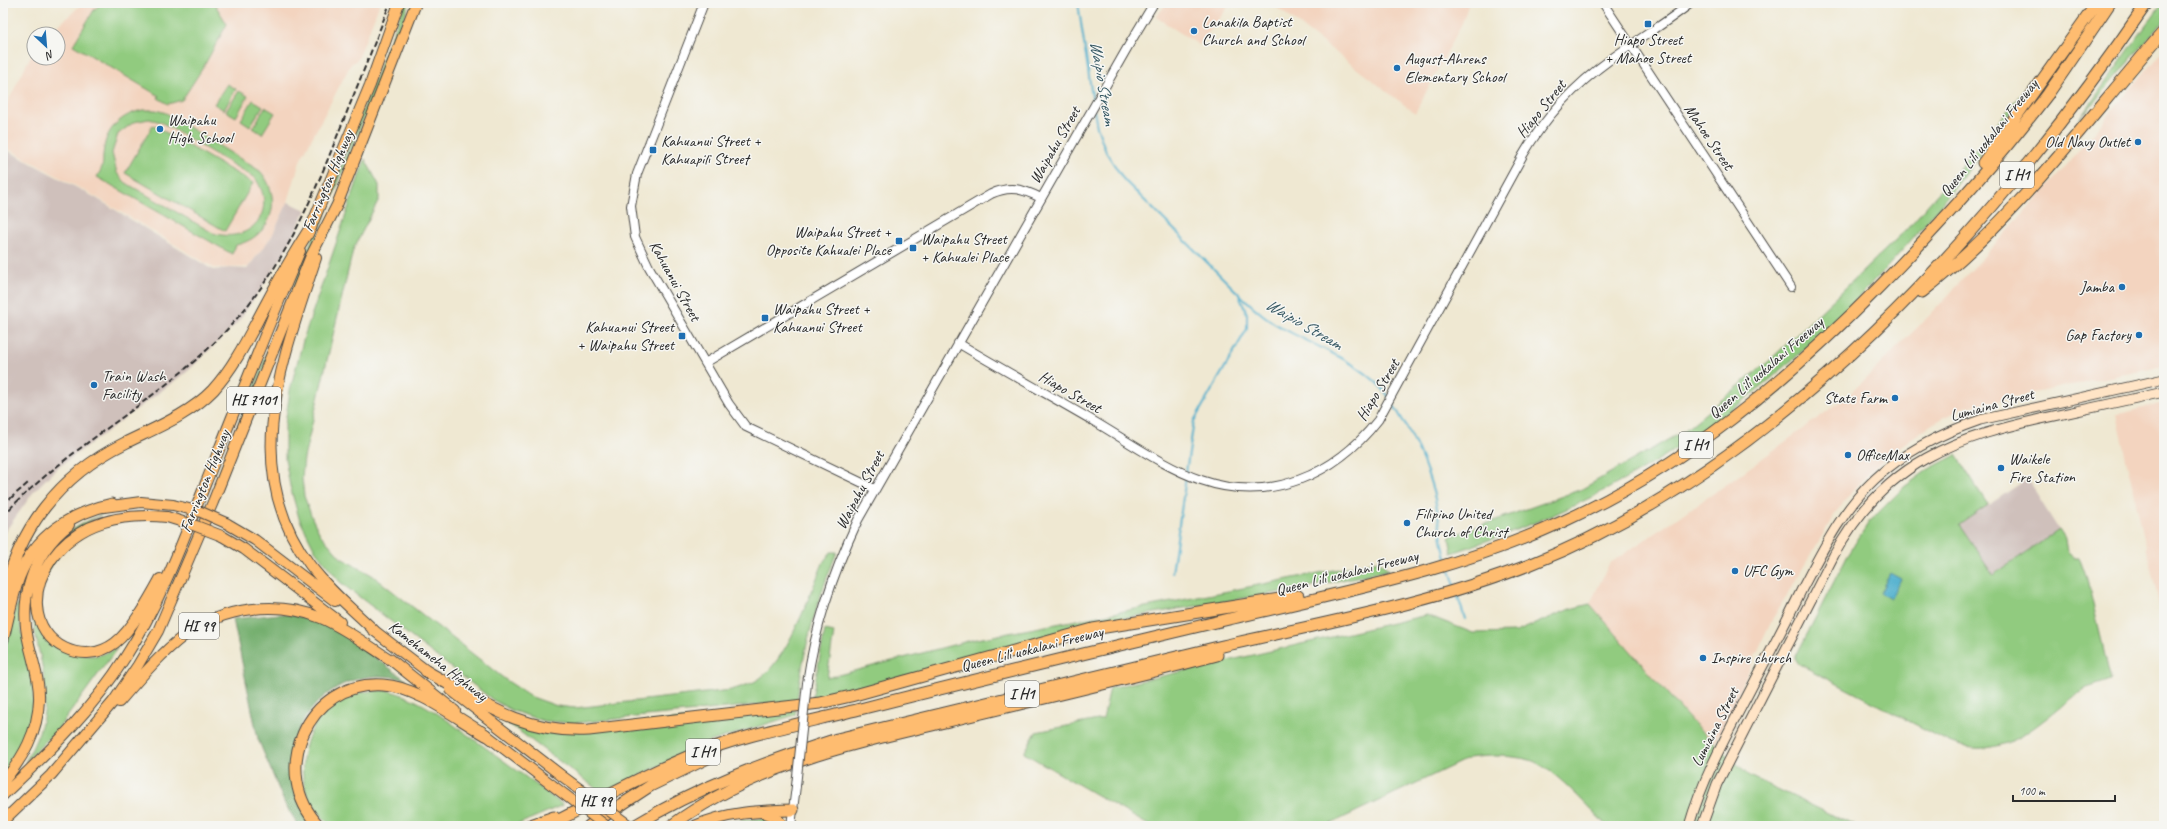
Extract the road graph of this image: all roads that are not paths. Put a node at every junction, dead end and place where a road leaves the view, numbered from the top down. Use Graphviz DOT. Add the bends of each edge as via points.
graph roads {
  1 [pos="399,3"];
  2 [pos="416,3"];
  3 [pos="704,3"];
  4 [pos="1154,3"];
  5 [pos="1603,3"];
  6 [pos="1691,3"];
  7 [pos="2098,3"];
  8 [pos="2110,3"];
  9 [pos="2147,3"];
  10 [pos="2164,31"];
  11 [pos="1631,46"];
  12 [pos="1041,198"];
  13 [pos="337,205"];
  14 [pos="311,227"];
  15 [pos="1891,274"];
  16 [pos="1791,287"];
  17 [pos="1872,333"];
  18 [pos="958,343"];
  19 [pos="705,363"];
  20 [pos="2164,379"];
  21 [pos="2164,392"];
  22 [pos="875,489"];
  23 [pos="112,504"];
  24 [pos="188,528"];
  25 [pos="1378,583"];
  26 [pos="3,602"];
  27 [pos="1369,613"];
  28 [pos="376,632"];
  29 [pos="3,639"];
  30 [pos="394,662"];
  31 [pos="426,671"];
  32 [pos="813,721"];
  33 [pos="486,735"];
  34 [pos="51,775"];
  35 [pos="3,782"];
  36 [pos="3,795"];
  37 [pos="600,800"];
  38 [pos="793,810"];
  39 [pos="762,811"];
  40 [pos="3,821"];
  41 [pos="319,826"];
  42 [pos="528,826"];
  43 [pos="547,826"];
  44 [pos="589,826"];
  45 [pos="606,826"];
  46 [pos="630,826"];
  47 [pos="634,826"];
  48 [pos="671,826"];
  49 [pos="696,826"];
  50 [pos="783,826"];
  51 [pos="791,826"];
  52 [pos="1689,826"];
  53 [pos="1702,826"];
  1 -- 14 [label="main road, Farrington Highway / HI 7101" via="370,86"];
  2 -- 13 [label="main road, Farrington Highway / HI 7101"];
  3 -- 19 [label="street, Kahuanui Street" via="637,174 631,206 635,237 641,252"];
  4 -- 12 [label="street, Waipahu Street"];
  5 -- 11 [label="street, Mahoe Street"];
  6 -- 11 [label="street, Hiapo Street"];
  7 -- 15 [label="highway" via="1989,156"];
  8 -- 15 [label="highway, Queen Liliʻuokalani Freeway / I H1" via="2047,94 2004,149 1934,230"];
  9 -- 17 [label="highway, I H1" via="2068,113 2006,190 1930,275"];
  10 -- 17 [label="highway" via="2057,158 1996,225 1951,270"];
  11 -- 16 [label="street, Mahoe Street"];
  11 -- 18 [label="street, Hiapo Street" via="1583,81 1540,128 1386,408 1370,431 1348,453 1321,471 1298,480 1250,488 1228,486 1191,476"];
  12 -- 18 [label="street, Waipahu Street"];
  12 -- 19 [label="street, Waipahu Street" via="1012,188 991,194"];
  13 -- 28 [label="main road" via="293,330 272,421 270,460 282,512 298,548 320,577"];
  13 -- 34 [label="main road, Farrington Highway / HI 7101" via="310,258 213,502 158,631 113,702"];
  14 -- 24 [label="main road, Farrington Highway / HI 7101"];
  14 -- 26 [label="highway" via="287,264 233,364 212,390 174,418 94,460 56,492 24,538 9,572"];
  15 -- 25 [label="highway, Queen Liliʻuokalani Freeway / I H1" via="1850,317 1762,396 1725,426 1645,479 1599,505 1519,540 1464,560"];
  17 -- 27 [label="highway, I H1" via="1760,430 1656,503 1593,536 1531,564 1477,583"];
  18 -- 22 [label="street, Waipahu Street"];
  19 -- 22 [label="street, Kahuanui Street" via="746,427"];
  20 -- 52 [label="main road, Lumiaina Street" via="2000,416 1959,428 1920,446 1876,478 1859,495 1833,530 1719,751 1695,804"];
  21 -- 53 [label="main road, Lumiaina Street" via="2016,424 1971,437 1931,454 1904,471 1879,493 1843,538 1717,784"];
  22 -- 38 [label="street, Waipahu Street, bridge" via="833,578 816,633 807,684"];
  23 -- 28 [label="main road, Kamehameha Highway / HI 99, bridge" via="141,502 173,505 201,512 226,523 255,540"];
  23 -- 29 [label="highway" via="94,508 61,524 37,547 19,577"];
  23 -- 35 [label="main road, HI 99" via="83,516 61,531 42,554 31,577 24,613 39,689 39,711 26,750"];
  24 -- 30 [label="main road, bridge" via="157,584 121,638 108,648 90,654 72,652 57,644 45,631 38,615 39,586 63,545 84,530 104,521 131,516 167,517 222,536 244,549"];
  24 -- 36 [label="main road, Farrington Highway / HI 7101" via="151,613 126,657 105,687 65,734"];
  25 -- 31 [label="highway" via="1093,629 820,703 589,730 554,730 524,723 496,711"];
  25 -- 32 [label="highway, Queen Liliʻuokalani Freeway / I H1" via="1072,655"];
  27 -- 47 [label="highway, I H1" via="837,739 711,784"];
  27 -- 48 [label="highway" via="1190,662 819,753 742,784"];
  28 -- 31 [label="main road, Kamehameha Highway / HI 99"];
  30 -- 33 [label="main road, Kamehameha Highway / HI 99"];
  30 -- 34 [label="main road, HI 99" via="334,624 309,614 259,608 220,617 197,627 174,644 96,730"];
  31 -- 46 [label="main road, Kamehameha Highway / HI 99, bridge"];
  32 -- 37 [label="highway, Queen Liliʻuokalani Freeway / I H1" via="754,734 689,756"];
  32 -- 44 [label="highway" via="712,756 678,771 627,800"];
  33 -- 41 [label="highway" via="415,694 393,686 358,687 336,696 312,717 301,738 296,756 299,793 308,812"];
  33 -- 45 [label="main road, Kamehameha Highway / HI 99, bridge"];
  34 -- 40 [label="main road, Farrington Highway / HI 99"];
  37 -- 42 [label="highway"];
  37 -- 43 [label="highway, Queen Liliʻuokalani Freeway / I H1"];
  38 -- 39 [label="highway"];
  38 -- 51 [label="street, Waipahu Street"];
  39 -- 49 [label="highway" via="723,816"];
  39 -- 50 [label="highway" via="774,816"];
}
